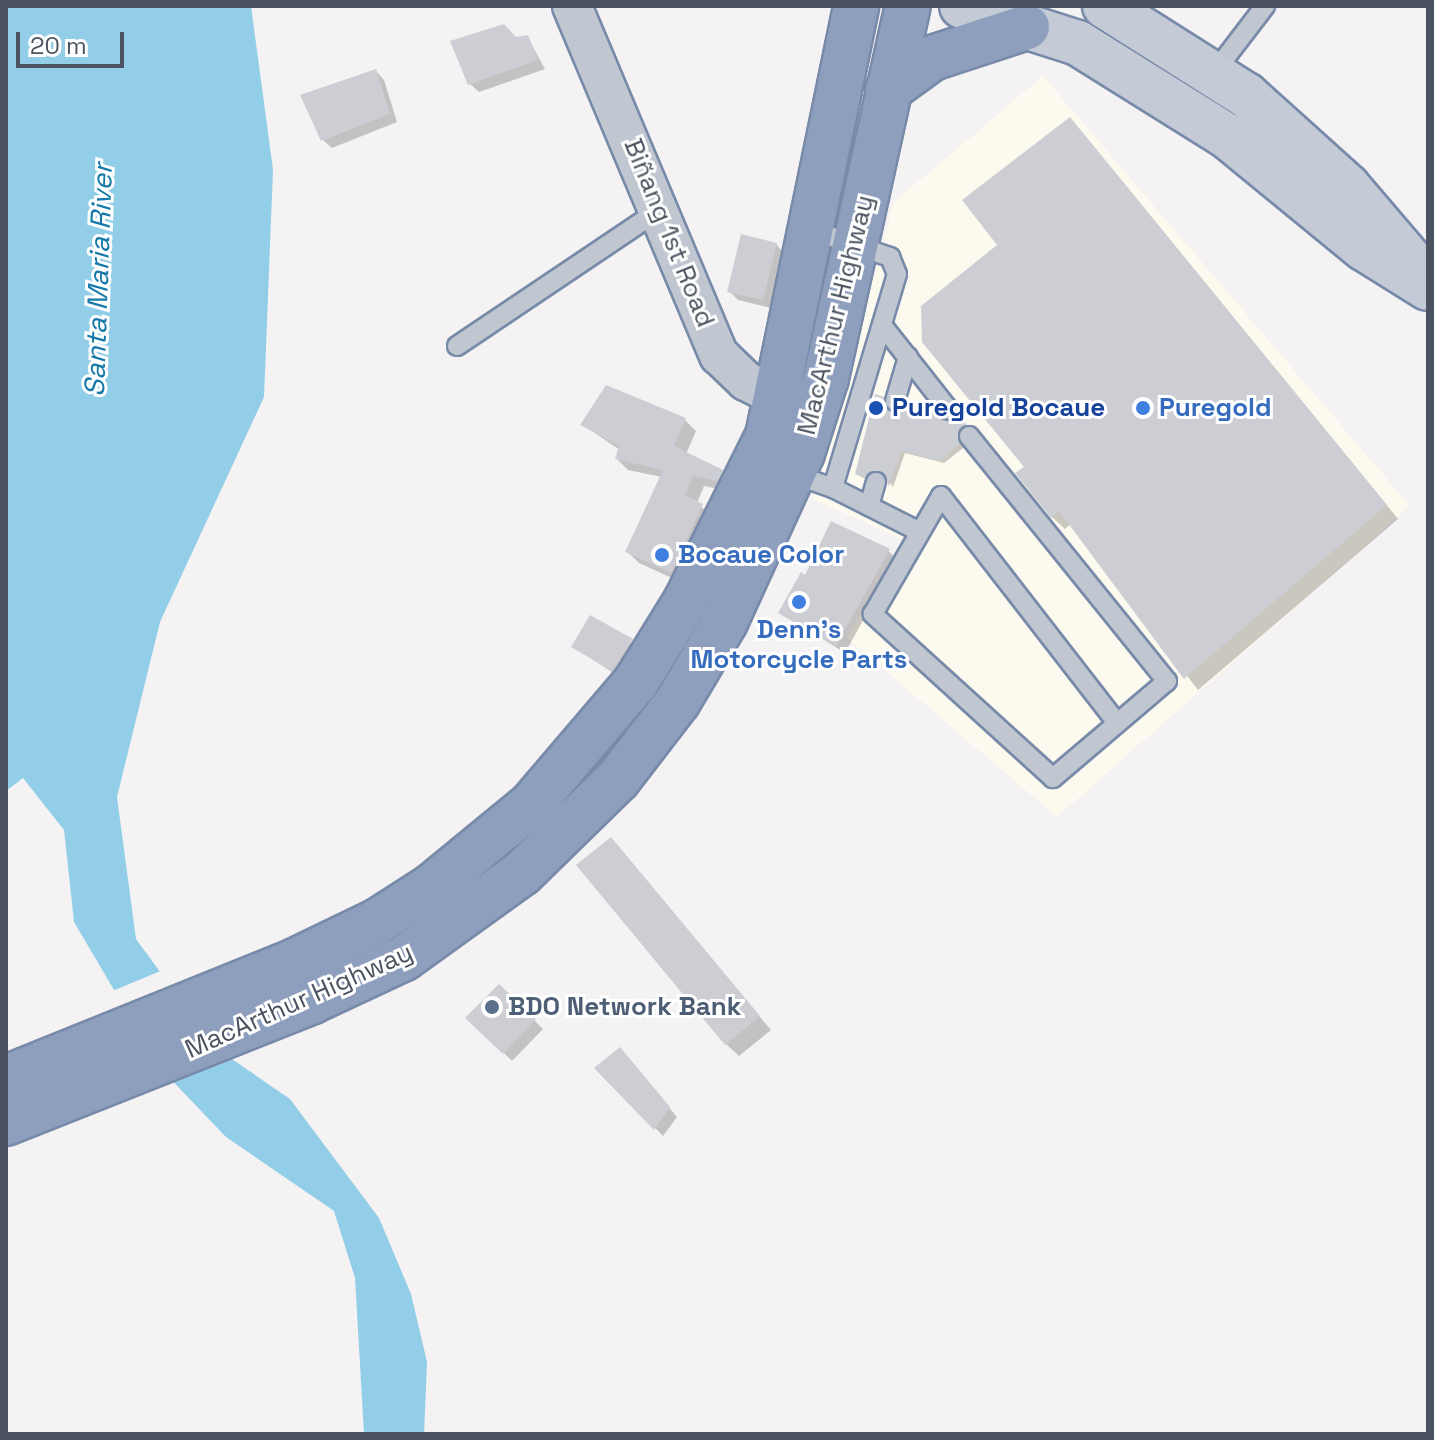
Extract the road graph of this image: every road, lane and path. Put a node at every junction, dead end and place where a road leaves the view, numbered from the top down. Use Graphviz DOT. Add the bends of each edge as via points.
graph roads {
  1 [pos="572,6"];
  2 [pos="856,6"];
  3 [pos="908,6"];
  4 [pos="962,6"];
  5 [pos="1105,6"];
  6 [pos="1265,6"];
  7 [pos="1027,27"];
  8 [pos="1213,74"];
  9 [pos="888,90"];
  10 [pos="661,209"];
  11 [pos="812,230"];
  12 [pos="855,242"];
  13 [pos="1428,281"];
  14 [pos="1428,288"];
  15 [pos="882,325"];
  16 [pos="457,346"];
  17 [pos="908,357"];
  18 [pos="895,401"];
  19 [pos="797,407"];
  20 [pos="949,410"];
  21 [pos="969,436"];
  22 [pos="795,475"];
  23 [pos="876,482"];
  24 [pos="869,506"];
  25 [pos="920,532"];
  26 [pos="1116,722"];
  27 [pos="6,1078"];
  28 [pos="6,1123"];
  1 -- 10 [label="street, Biñang 1st Road"];
  2 -- 11 [label="highway, MacArthur Highway"];
  3 -- 9 [label="highway, MacArthur Highway"];
  4 -- 7 [label="main road"];
  5 -- 8 [label="main road"];
  6 -- 8 [label="lane"];
  7 -- 9 [label="highway" via="932,58"];
  7 -- 14 [label="main road" via="1078,43 1227,136 1364,248"];
  8 -- 13 [label="main road" via="1246,95 1347,186"];
  9 -- 12 [label="highway, MacArthur Highway"];
  10 -- 16 [label="lane"];
  10 -- 19 [label="street, Biñang 1st Road" via="719,355 730,369"];
  11 -- 12 [label="lane"];
  11 -- 19 [label="highway, MacArthur Highway"];
  12 -- 15 [label="lane" via="890,257 897,274"];
  12 -- 19 [label="highway, MacArthur Highway"];
  15 -- 17 [label="lane"];
  15 -- 22 [label="lane"];
  17 -- 18 [label="lane"];
  17 -- 20 [label="lane"];
  19 -- 22 [label="highway, MacArthur Highway"];
  21 -- 26 [label="lane" via="1167,681"];
  22 -- 24 [label="lane"];
  22 -- 27 [label="highway, MacArthur Highway" via="678,615 636,682 580,753 531,805 431,887 378,921 295,961"];
  22 -- 28 [label="highway, MacArthur Highway" via="725,622 678,701 618,779 510,882 404,958 312,1001"];
  23 -- 24 [label="lane"];
  24 -- 25 [label="lane"];
  25 -- 26 [label="lane" via="941,496"];
  25 -- 26 [label="lane" via="873,614 1053,778"];
}
